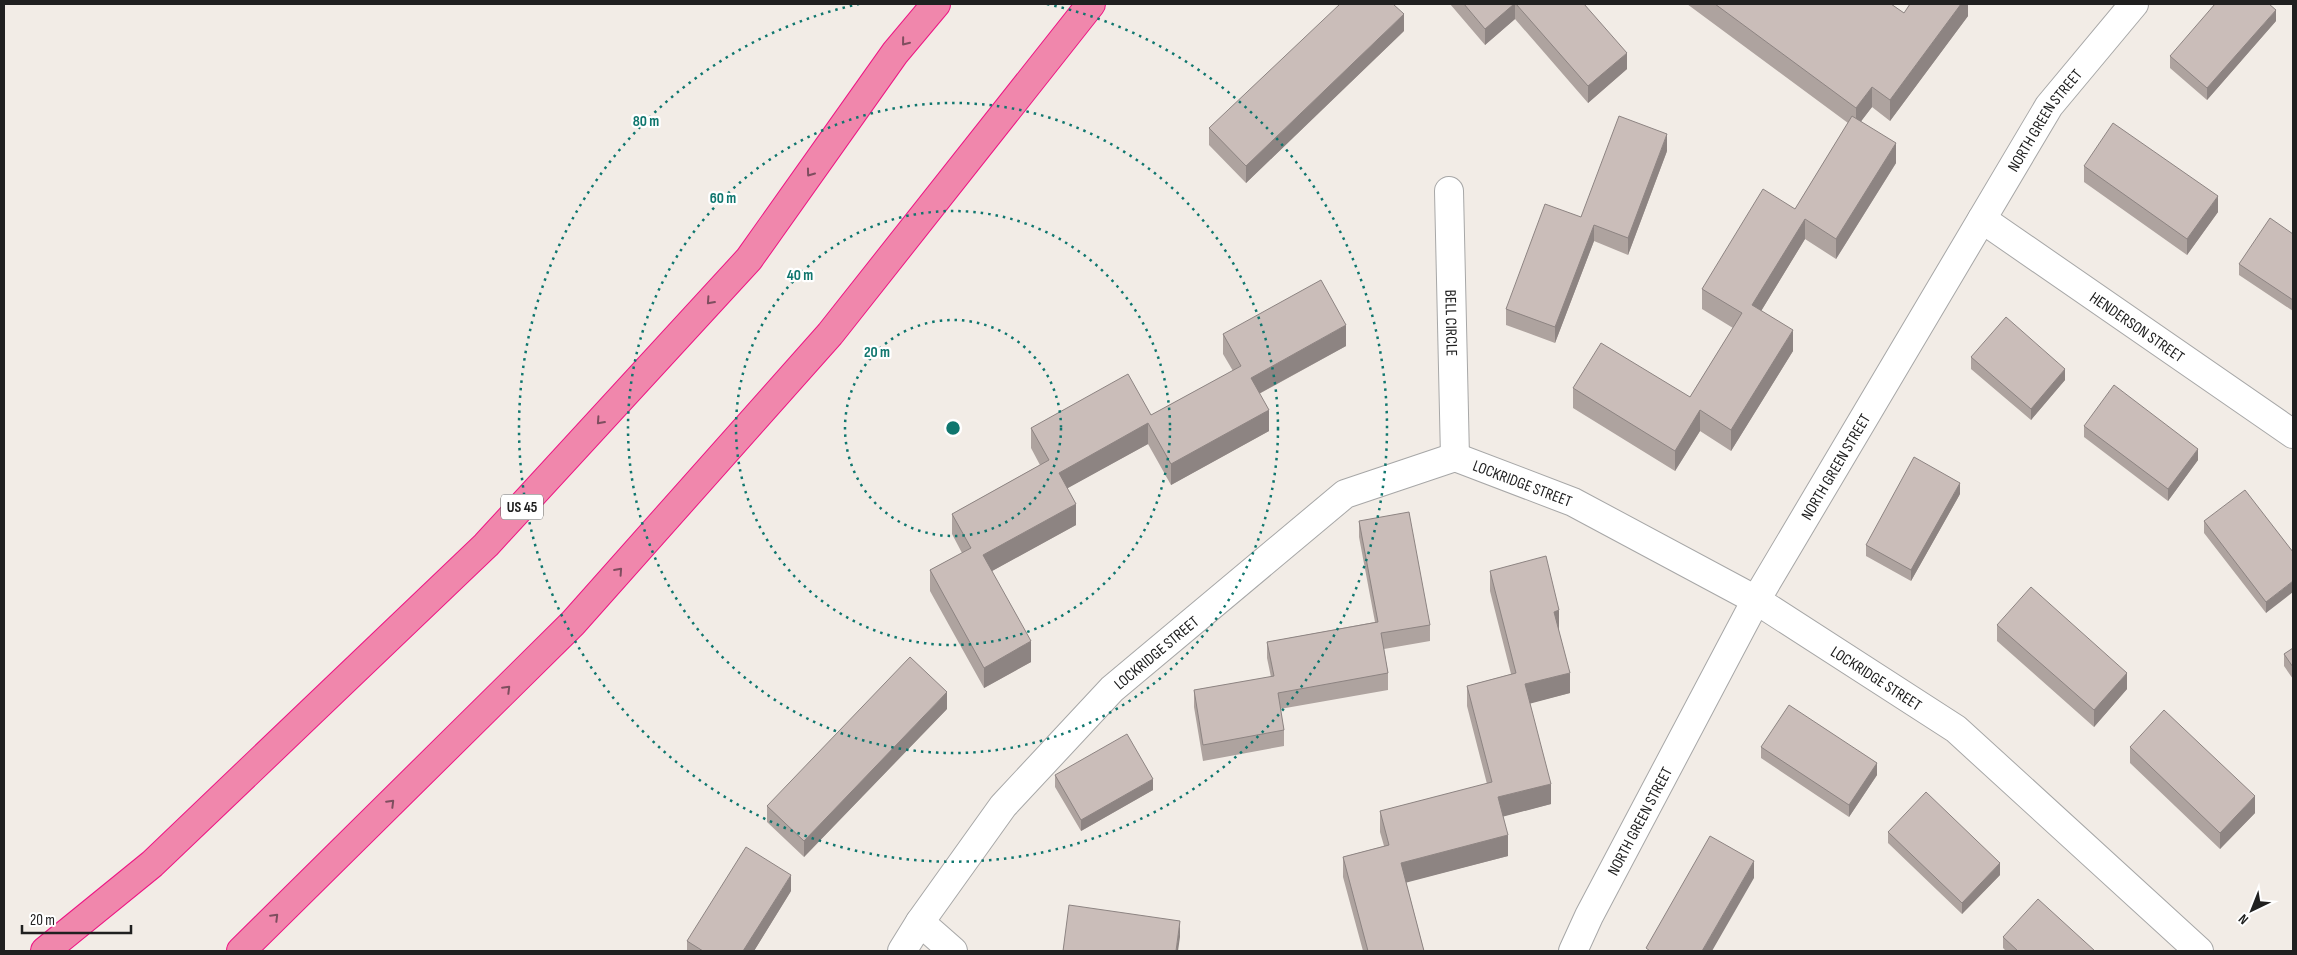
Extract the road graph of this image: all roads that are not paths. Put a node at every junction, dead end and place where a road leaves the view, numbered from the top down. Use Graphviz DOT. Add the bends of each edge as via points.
graph roads {
  1 [pos="936,4"];
  2 [pos="1092,4"];
  3 [pos="2134,4"];
  4 [pos="1450,191"];
  5 [pos="1982,219"];
  6 [pos="2293,434"];
  7 [pos="1455,457"];
  8 [pos="1756,600"];
  9 [pos="920,922"];
  10 [pos="45,951"];
  11 [pos="241,951"];
  12 [pos="902,951"];
  13 [pos="953,951"];
  14 [pos="1573,951"];
  15 [pos="2199,951"];
  1 -- 10 [label="highway, US 45, one-way" via="895,53 748,259 486,546 152,864"];
  11 -- 2 [label="highway, one-way" via="573,623 830,334"];
  3 -- 5 [label="street, NORTH GREEN STREET" via="2049,106"];
  4 -- 7 [label="street, BELL CIRCLE"];
  5 -- 6 [label="street, HENDERSON STREET"];
  5 -- 8 [label="street, NORTH GREEN STREET"];
  7 -- 8 [label="street, LOCKRIDGE STREET" via="1573,502"];
  7 -- 9 [label="street, LOCKRIDGE STREET" via="1345,494 1112,689 1003,806"];
  8 -- 14 [label="street, NORTH GREEN STREET"];
  8 -- 15 [label="street, LOCKRIDGE STREET" via="1956,729"];
  9 -- 12 [label="street, LOCKRIDGE STREET"];
  9 -- 13 [label="street"];
}
